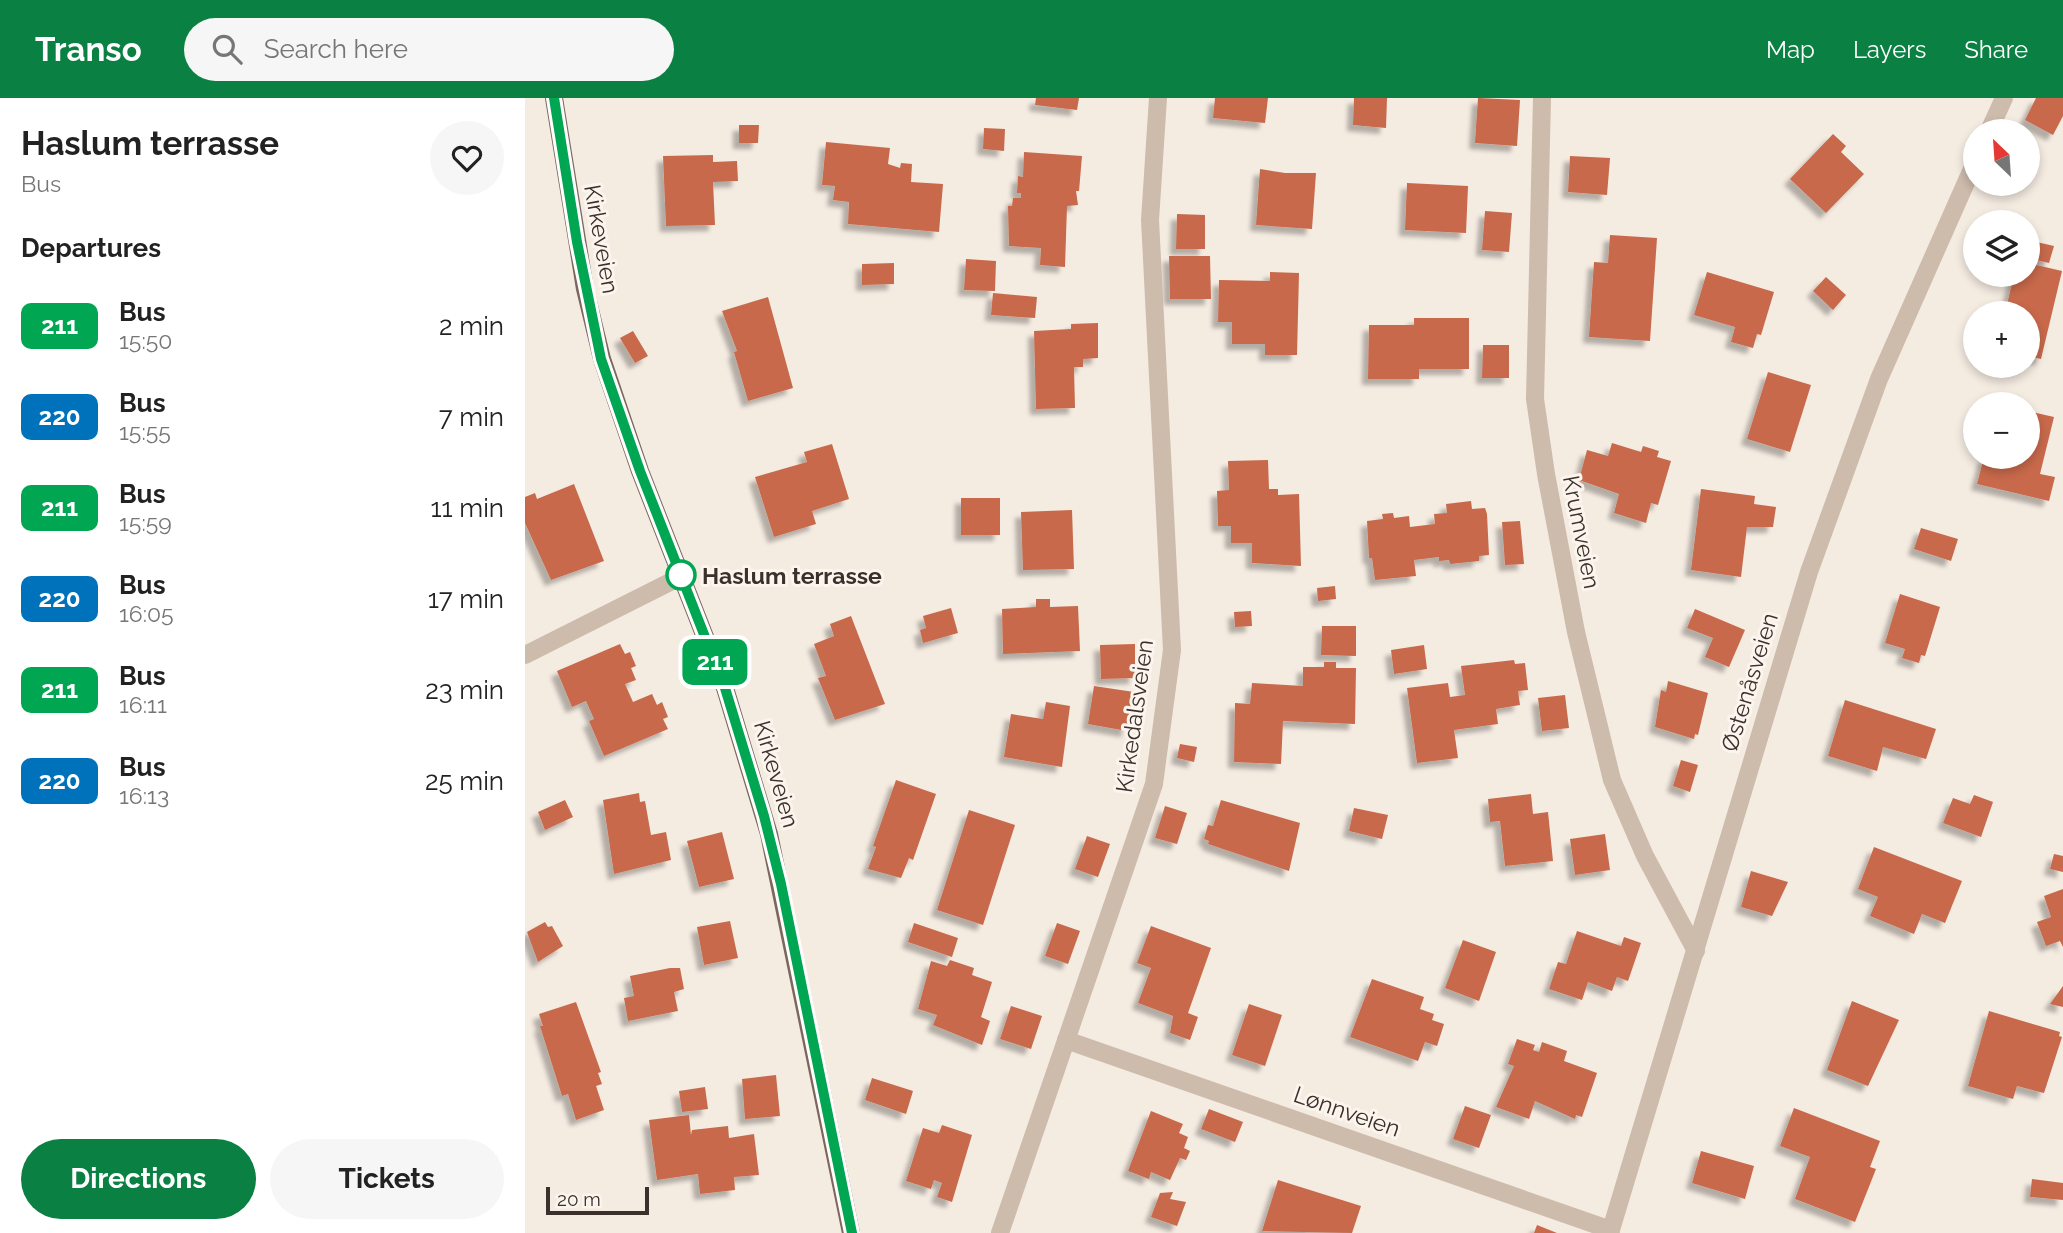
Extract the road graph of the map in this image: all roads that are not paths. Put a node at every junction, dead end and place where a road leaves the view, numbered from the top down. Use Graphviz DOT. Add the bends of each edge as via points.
graph roads {
  1 [pos="554,98"];
  2 [pos="1158,98"];
  3 [pos="1542,98"];
  4 [pos="2004,98"];
  5 [pos="1994,119"];
  6 [pos="1963,189"];
  7 [pos="682,576"];
  8 [pos="525,655"];
  9 [pos="1696,951"];
  10 [pos="1066,1040"];
  11 [pos="1611,1232"];
  12 [pos="851,1233"];
  13 [pos="1000,1233"];
  1 -- 7 [label="main road, Kirkeveien" via="575,235 601,359"];
  2 -- 10 [label="street, Kirkedalsveien" via="1150,220 1172,650 1154,784"];
  3 -- 9 [label="street, Krumveien" via="1535,399 1546,474 1576,632 1612,780 1645,856"];
  4 -- 5 [label="street"];
  6 -- 9 [label="street, Østenåsveien" via="1844,470 1756,742"];
  7 -- 8 [label="street"];
  7 -- 12 [label="main road, Kirkeveien" via="725,688 766,823"];
  9 -- 11 [label="street, Østenåsveien"];
  10 -- 11 [label="street, Lønnveien"];
  10 -- 13 [label="street, Kirkedalsveien"];
}
